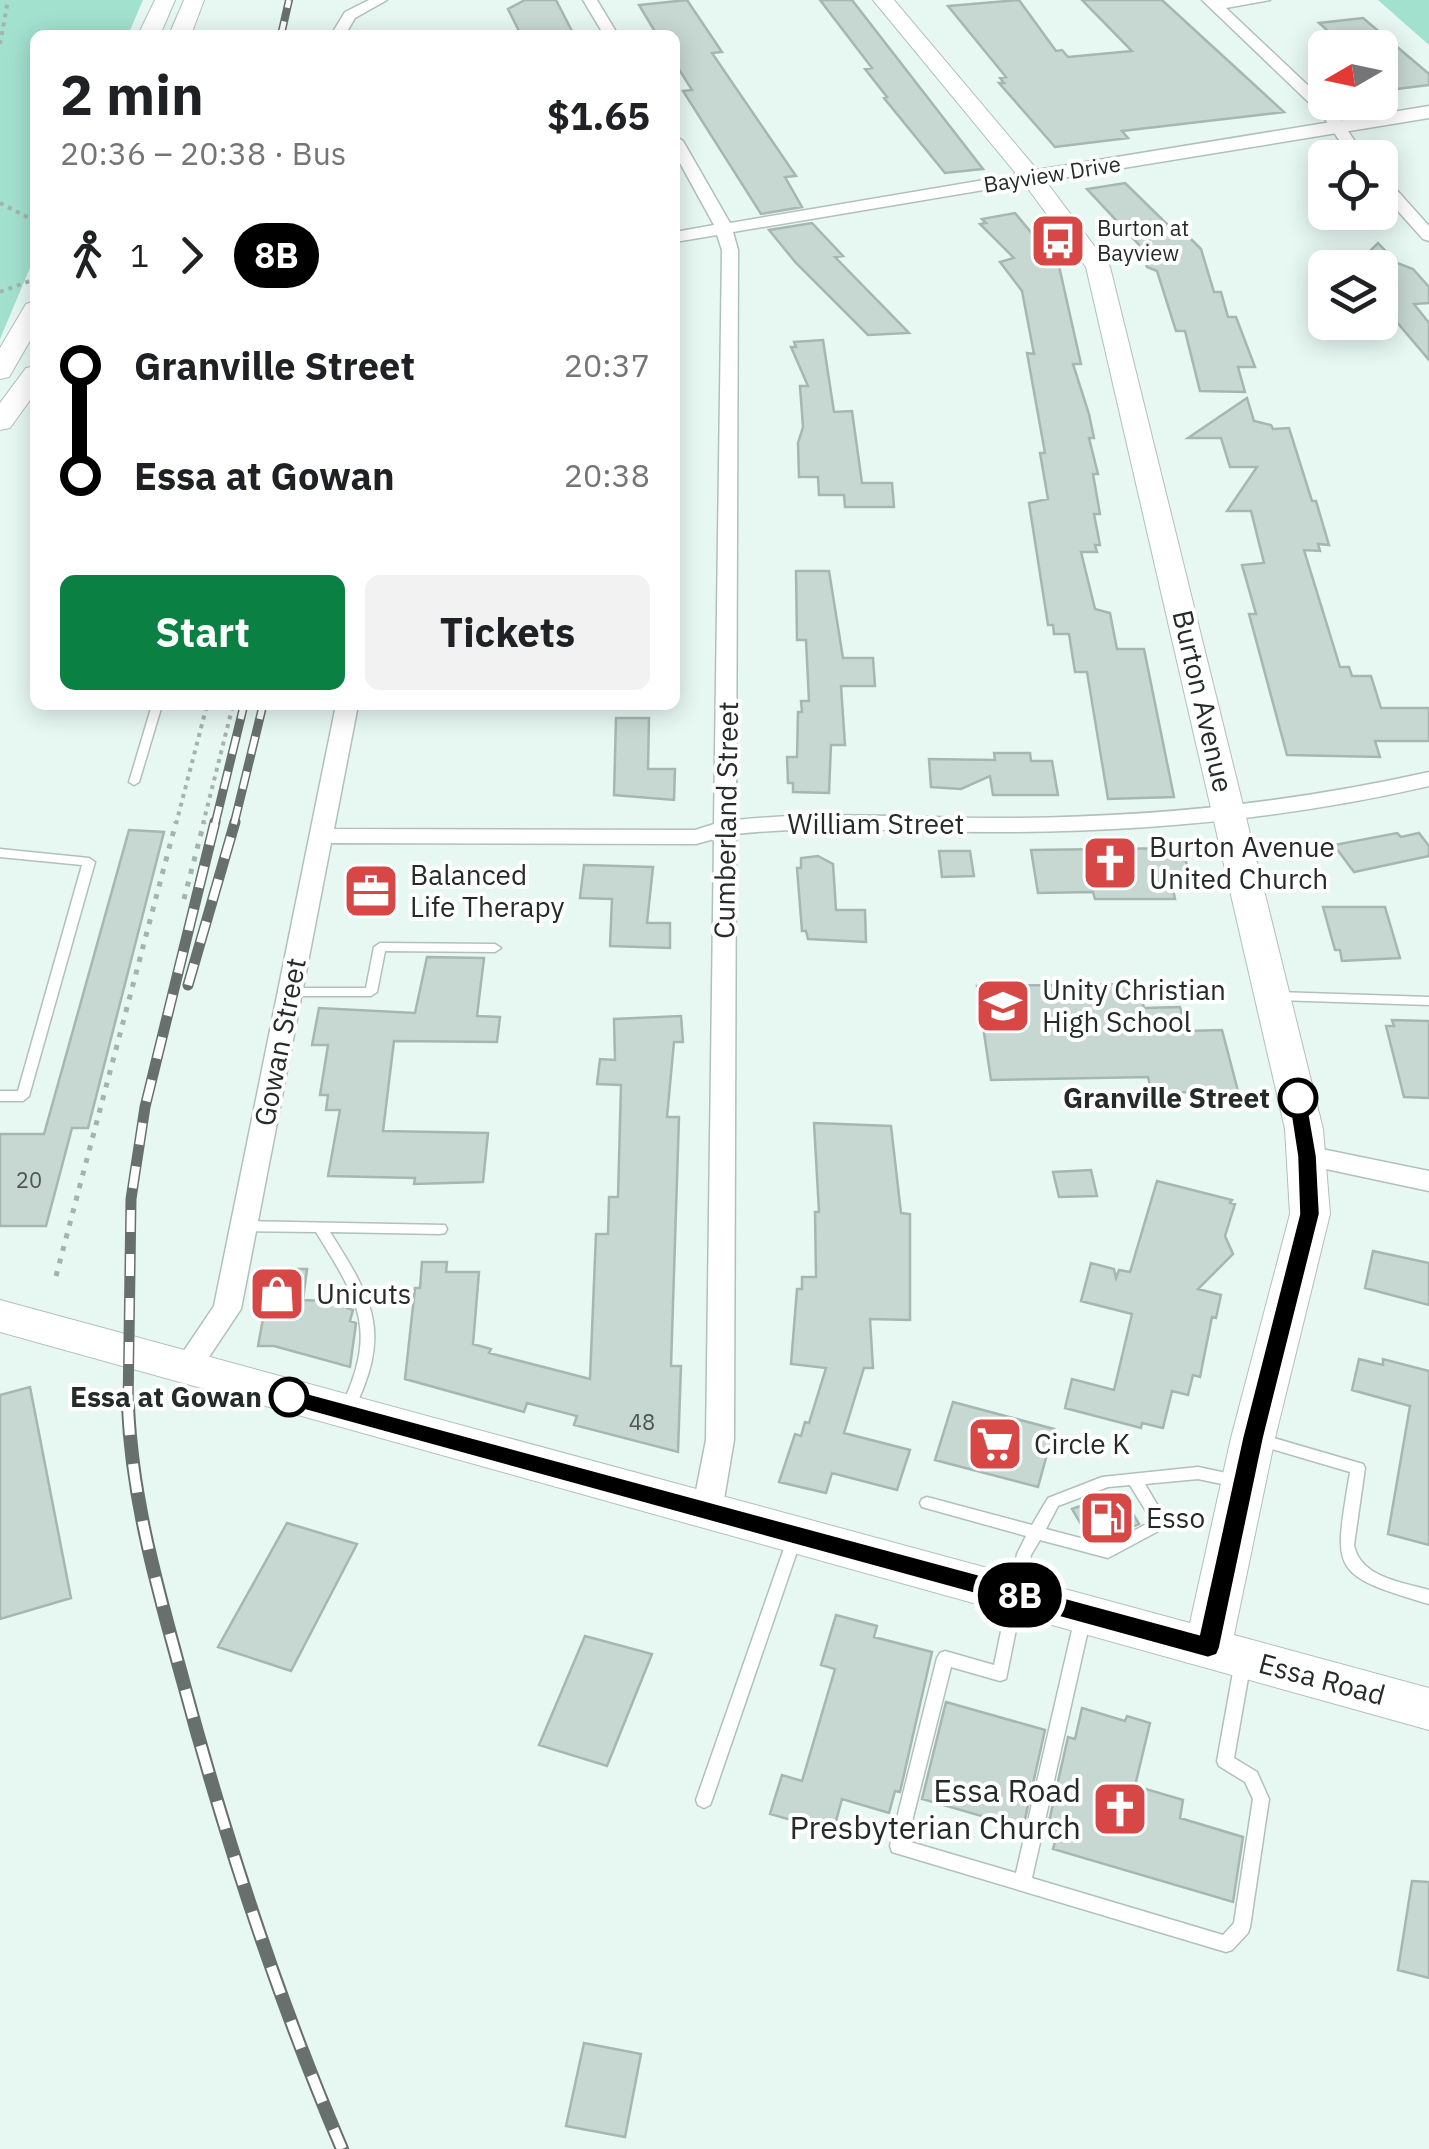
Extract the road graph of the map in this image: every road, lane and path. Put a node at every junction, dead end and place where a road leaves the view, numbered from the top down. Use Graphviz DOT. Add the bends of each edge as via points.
graph roads {
  1 [pos="8,0"];
  2 [pos="165,0"];
  3 [pos="194,0"];
  4 [pos="590,0"];
  5 [pos="883,0"];
  6 [pos="1263,0"];
  7 [pos="370,2"];
  8 [pos="1212,2"];
  9 [pos="151,30"];
  10 [pos="182,30"];
  11 [pos="341,30"];
  12 [pos="608,30"];
  13 [pos="0,44"];
  14 [pos="1429,112"];
  15 [pos="1336,127"];
  16 [pos="1346,140"];
  17 [pos="680,150"];
  18 [pos="1030,177"];
  19 [pos="1398,201"];
  20 [pos="0,204"];
  21 [pos="30,219"];
  22 [pos="725,230"];
  23 [pos="680,236"];
  24 [pos="1429,236"];
  25 [pos="30,281"];
  26 [pos="0,292"];
  27 [pos="30,319"];
  28 [pos="0,371"];
  29 [pos="30,381"];
  30 [pos="0,422"];
  31 [pos="156,710"];
  32 [pos="207,710"];
  33 [pos="232,710"];
  34 [pos="346,710"];
  35 [pos="1429,779"];
  36 [pos="134,782"];
  37 [pos="1231,816"];
  38 [pos="726,828"];
  39 [pos="322,836"];
  40 [pos="0,853"];
  41 [pos="184,899"];
  42 [pos="495,948"];
  43 [pos="290,992"];
  44 [pos="1274,996"];
  45 [pos="1429,1002"];
  46 [pos="0,1096"];
  47 [pos="1307,1156"];
  48 [pos="1429,1181"];
  49 [pos="244,1226"];
  50 [pos="320,1227"];
  51 [pos="440,1229"];
  52 [pos="56,1276"];
  53 [pos="0,1316"];
  54 [pos="186,1367"];
  55 [pos="346,1412"];
  56 [pos="1253,1438"];
  57 [pos="1135,1480"];
  58 [pos="1244,1482"];
  59 [pos="927,1503"];
  60 [pos="707,1511"];
  61 [pos="1034,1533"];
  62 [pos="796,1535"];
  63 [pos="1015,1594"];
  64 [pos="1429,1597"];
  65 [pos="1084,1613"];
  66 [pos="1226,1652"];
  67 [pos="1429,1708"];
  68 [pos="704,1800"];
  69 [pos="1022,1883"];
  1 -- 13 [label="path"];
  2 -- 9 [label="main road"];
  3 -- 10 [label="main road"];
  4 -- 12 [label="street"];
  5 -- 18 [label="main road, Burton Avenue"];
  6 -- 8 [label="street"];
  7 -- 11 [label="street"];
  8 -- 15 [label="street"];
  14 -- 15 [label="street, Bayview Drive"];
  15 -- 16 [label="street"];
  15 -- 18 [label="street, Bayview Drive"];
  17 -- 22 [label="street, Cumberland Street"];
  18 -- 22 [label="street, Bayview Drive"];
  18 -- 37 [label="main road, Burton Avenue" via="1098,266"];
  19 -- 24 [label="street"];
  20 -- 21 [label="path"];
  22 -- 23 [label="street, Bayview Drive"];
  22 -- 38 [label="street, Cumberland Street"];
  25 -- 26 [label="path"];
  27 -- 28 [label="main road"];
  29 -- 30 [label="main road"];
  31 -- 36 [label="lane"];
  32 -- 52 [label="path"];
  33 -- 41 [label="path"];
  34 -- 39 [label="street, Gowan Street"];
  35 -- 37 [label="street, William Street"];
  37 -- 38 [label="street, William Street"];
  37 -- 44 [label="main road, Burton Avenue"];
  38 -- 39 [label="street, William Street" via="696,837"];
  38 -- 60 [label="street, Cumberland Street" via="720,1440"];
  39 -- 43 [label="street, Gowan Street"];
  40 -- 46 [label="lane" via="89,862 23,1096"];
  42 -- 43 [label="lane" via="380,947 371,992"];
  43 -- 49 [label="street, Gowan Street"];
  44 -- 45 [label="lane"];
  44 -- 47 [label="main road, Burton Avenue"];
  47 -- 48 [label="street"];
  47 -- 56 [label="main road, Burton Avenue" via="1310,1214"];
  49 -- 50 [label="lane"];
  49 -- 54 [label="street, Gowan Street" via="227,1309"];
  50 -- 51 [label="lane"];
  50 -- 55 [label="lane" via="361,1294 371,1324 364,1378"];
  53 -- 54 [label="main road, Essa Road"];
  54 -- 55 [label="main road, Essa Road"];
  55 -- 60 [label="main road, Essa Road"];
  56 -- 58 [label="main road, Burton Avenue"];
  56 -- 64 [label="lane" via="1358,1468 1345,1556 1352,1569"];
  57 -- 58 [label="lane" via="1198,1472"];
  57 -- 61 [label="lane" via="1107,1481 1053,1502"];
  57 -- 61 [label="lane" via="1161,1523 1108,1552"];
  58 -- 66 [label="main road, Burton Avenue"];
  59 -- 61 [label="lane"];
  60 -- 62 [label="main road, Essa Road"];
  61 -- 63 [label="lane"];
  62 -- 63 [label="main road, Essa Road"];
  62 -- 68 [label="lane"];
  63 -- 65 [label="main road, Essa Road"];
  63 -- 69 [label="lane" via="1000,1674 944,1658 898,1846"];
  65 -- 66 [label="main road, Essa Road"];
  65 -- 69 [label="lane"];
  66 -- 67 [label="main road, Essa Road"];
  66 -- 69 [label="lane" via="1224,1760 1251,1777 1262,1799 1242,1927 1226,1944"];
}
